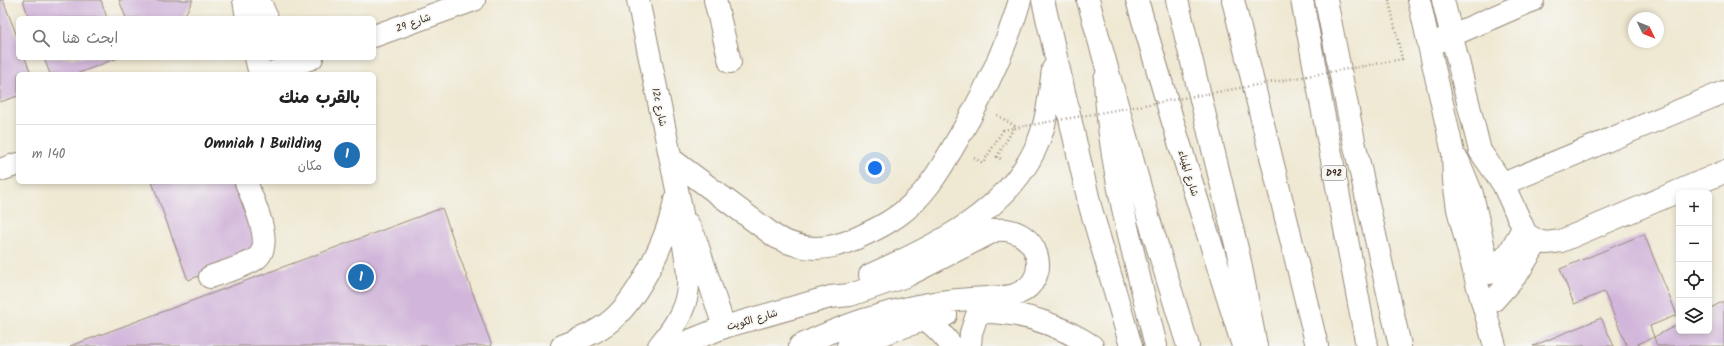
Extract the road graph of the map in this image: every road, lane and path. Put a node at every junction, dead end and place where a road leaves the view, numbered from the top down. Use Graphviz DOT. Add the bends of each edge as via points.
graph roads {
  1 [pos="244,0"];
  2 [pos="258,0"];
  3 [pos="474,0"];
  4 [pos="638,0"];
  5 [pos="715,0"];
  6 [pos="1020,0"];
  7 [pos="1043,0"];
  8 [pos="1088,0"];
  9 [pos="1137,0"];
  10 [pos="1177,0"];
  11 [pos="1233,0"];
  12 [pos="1241,0"];
  13 [pos="1302,0"];
  14 [pos="1326,0"];
  15 [pos="1389,0"];
  16 [pos="1419,0"];
  17 [pos="1443,0"];
  18 [pos="1533,0"];
  19 [pos="247,16"];
  20 [pos="266,16"];
  21 [pos="376,35"];
  22 [pos="1451,36"];
  23 [pos="1429,45"];
  24 [pos="1244,47"];
  25 [pos="1055,53"];
  26 [pos="256,60"];
  27 [pos="304,60"];
  28 [pos="730,62"];
  29 [pos="1105,64"];
  30 [pos="278,67"];
  31 [pos="260,72"];
  32 [pos="1724,92"];
  33 [pos="993,121"];
  34 [pos="975,151"];
  35 [pos="1453,153"];
  36 [pos="671,159"];
  37 [pos="16,165"];
  38 [pos="0,170"];
  39 [pos="1022,172"];
  40 [pos="1724,172"];
  41 [pos="247,184"];
  42 [pos="1503,184"];
  43 [pos="677,189"];
  44 [pos="682,214"];
  45 [pos="1530,235"];
  46 [pos="1490,273"];
  47 [pos="210,277"];
  48 [pos="830,296"];
  49 [pos="1494,300"];
  50 [pos="978,312"];
  51 [pos="926,319"];
  52 [pos="724,337"];
  53 [pos="889,338"];
  54 [pos="1494,341"];
  55 [pos="562,346"];
  56 [pos="659,346"];
  57 [pos="676,346"];
  58 [pos="800,346"];
  59 [pos="848,346"];
  60 [pos="952,346"];
  61 [pos="970,346"];
  62 [pos="1092,346"];
  63 [pos="1131,346"];
  64 [pos="1156,346"];
  65 [pos="1188,346"];
  66 [pos="1243,346"];
  67 [pos="1256,346"];
  68 [pos="1317,346"];
  69 [pos="1367,346"];
  70 [pos="1400,346"];
  1 -- 19 [label="main road"];
  2 -- 20 [label="main road"];
  3 -- 21 [label="main road, شارع 29"];
  4 -- 36 [label="main road, 12c شارع"];
  5 -- 28 [label="main road"];
  6 -- 36 [label="main road" via="985,90 942,165 914,203 875,231 827,248 814,249 788,243 776,237"];
  7 -- 25 [label="main road"];
  8 -- 29 [label="main road"];
  9 -- 66 [label="main road, شارع الميناء"];
  10 -- 67 [label="main road" via="1238,250"];
  11 -- 24 [label="main road"];
  12 -- 24 [label="main road"];
  13 -- 69 [label="main road, D92"];
  14 -- 70 [label="main road" via="1355,146"];
  15 -- 34 [label="path, bridge" via="1402,59 1003,130 983,164 972,157"];
  16 -- 23 [label="main road"];
  17 -- 22 [label="main road"];
  18 -- 22 [label="main road"];
  22 -- 23 [label="main road"];
  22 -- 42 [label="main road" via="1476,140 1485,161"];
  23 -- 35 [label="main road"];
  24 -- 68 [label="main road"];
  25 -- 39 [label="main road" via="1044,124 1032,156"];
  25 -- 63 [label="main road" via="1090,206"];
  26 -- 31 [label="main road"];
  27 -- 30 [label="main road"];
  29 -- 64 [label="main road" via="1109,134 1115,169"];
  29 -- 65 [label="main road"];
  32 -- 42 [label="main road"];
  33 -- 39 [label="path" via="997,115 1015,126 997,157"];
  35 -- 46 [label="main road" via="1472,194"];
  35 -- 54 [label="main road" via="1458,209"];
  36 -- 43 [label="main road, 12c شارع"];
  37 -- 38 [label="main road"];
  39 -- 48 [label="main road" via="998,199 952,234"];
  40 -- 45 [label="main road" via="1561,241 1550,243"];
  41 -- 47 [label="main road" via="263,231 263,249 251,262"];
  42 -- 45 [label="main road"];
  43 -- 44 [label="main road, 12c شارع"];
  43 -- 55 [label="main road" via="668,223 653,260 624,307 602,328"];
  44 -- 52 [label="main road, 12c شارع" via="695,238"];
  44 -- 56 [label="main road, 12c شارع" via="682,237 688,276 687,296 675,325"];
  45 -- 46 [label="main road"];
  45 -- 49 [label="main road" via="1518,273"];
  46 -- 49 [label="main road"];
  48 -- 52 [label="main road, شارع الكويت"];
  48 -- 58 [label="main road" via="850,295 906,276 996,230 1016,232 1024,236 1036,252 1038,262 1033,281 1018,294 933,303 901,310 851,324"];
  49 -- 54 [label="main road"];
  50 -- 51 [label="main road"];
  50 -- 61 [label="main road" via="971,333"];
  50 -- 62 [label="main road" via="1010,312 1041,320"];
  51 -- 53 [label="main road"];
  51 -- 60 [label="main road"];
  52 -- 57 [label="main road, شارع الكويت"];
  53 -- 59 [label="main road"];
}
